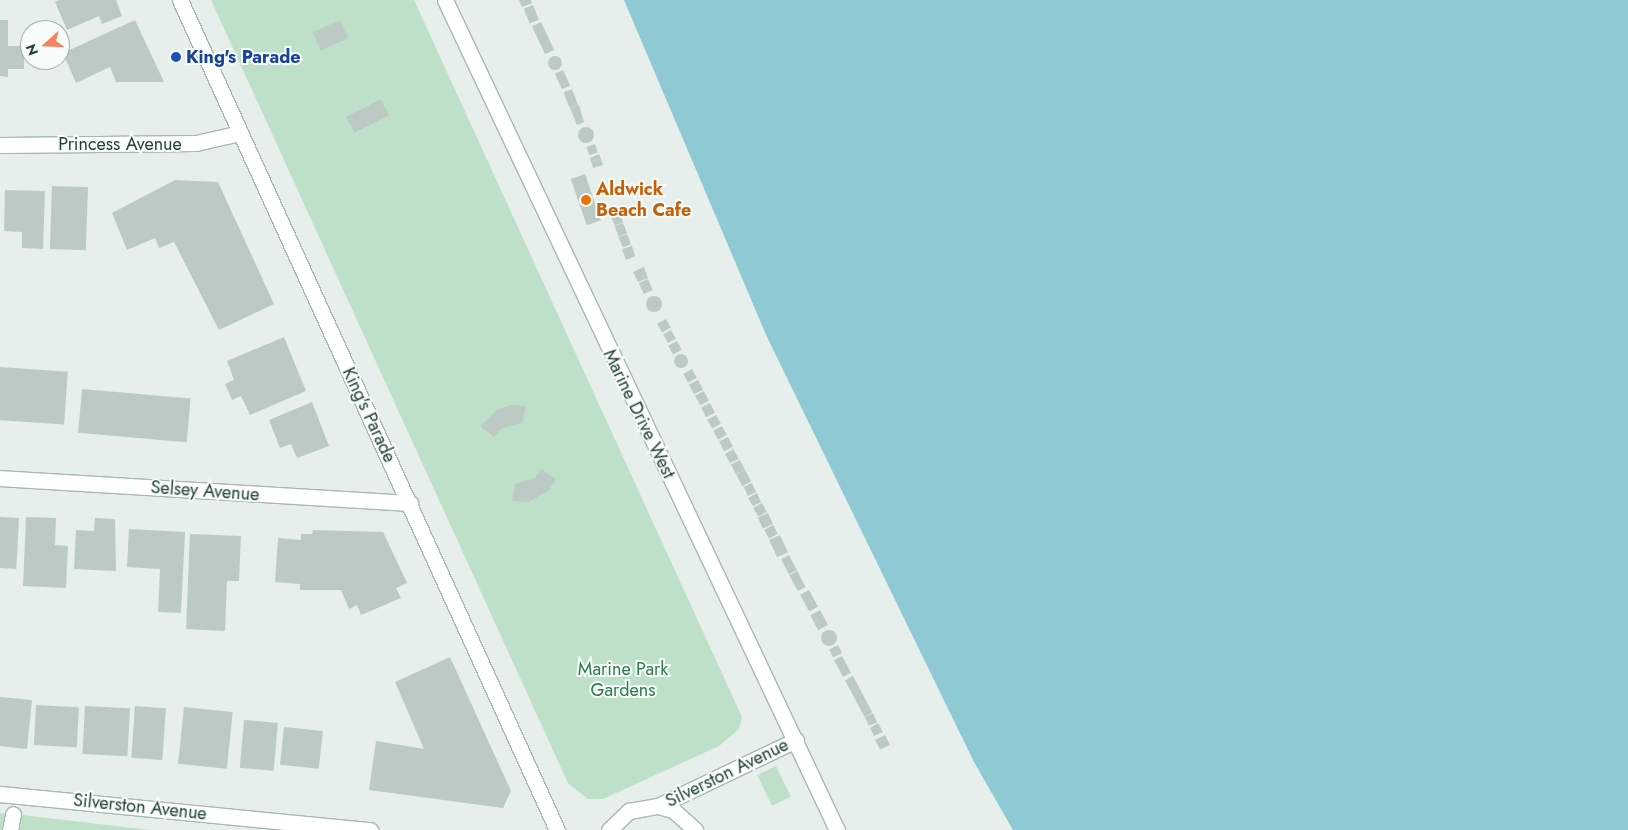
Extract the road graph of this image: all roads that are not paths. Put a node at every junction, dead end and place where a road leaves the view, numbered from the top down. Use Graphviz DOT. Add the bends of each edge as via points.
graph roads {
  1 [pos="180,0"];
  2 [pos="445,0"];
  3 [pos="240,132"];
  4 [pos="0,145"];
  5 [pos="0,478"];
  6 [pos="410,503"];
  7 [pos="796,740"];
  8 [pos="0,794"];
  9 [pos="658,806"];
  10 [pos="13,814"];
  11 [pos="833,829"];
  12 [pos="10,830"];
  13 [pos="370,830"];
  14 [pos="557,830"];
  15 [pos="609,830"];
  16 [pos="695,830"];
  1 -- 3 [label="street, King's Parade"];
  2 -- 7 [label="street, Marine Drive West"];
  3 -- 4 [label="street, Princess Avenue" via="196,143"];
  3 -- 6 [label="street, King's Parade"];
  5 -- 6 [label="street, Selsey Avenue"];
  6 -- 14 [label="street, King's Parade"];
  7 -- 9 [label="street, Silverston Avenue"];
  7 -- 11 [label="street, Marine Drive West"];
  8 -- 13 [label="street, Silverston Avenue"];
  9 -- 15 [label="street, Silverston Avenue" via="629,811"];
  9 -- 16 [label="street, Silverston Avenue" via="673,810"];
  10 -- 12 [label="street"];
}
